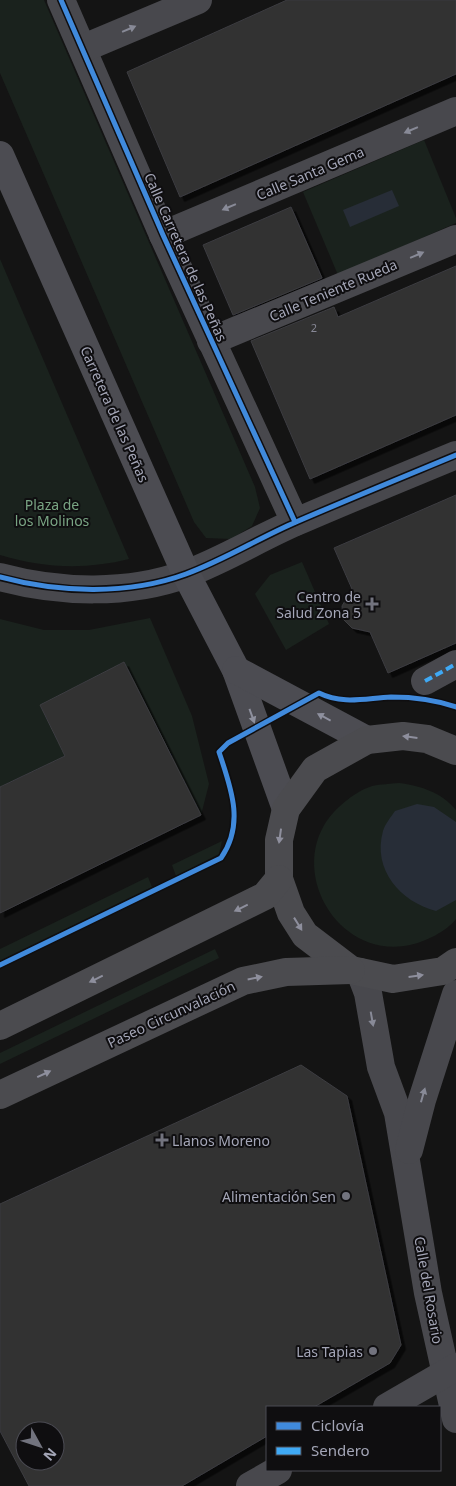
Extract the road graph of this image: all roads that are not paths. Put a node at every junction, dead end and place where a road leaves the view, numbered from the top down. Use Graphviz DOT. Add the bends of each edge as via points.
graph roads {
  1 [pos="61,0"];
  2 [pos="198,0"];
  3 [pos="84,48"];
  4 [pos="456,110"];
  5 [pos="0,155"];
  6 [pos="163,235"];
  7 [pos="456,239"];
  8 [pos="210,341"];
  9 [pos="456,455"];
  10 [pos="295,522"];
  11 [pos="186,574"];
  12 [pos="0,577"];
  13 [pos="456,664"];
  14 [pos="236,670"];
  15 [pos="425,681"];
  16 [pos="367,740"];
  17 [pos="456,752"];
  18 [pos="286,809"];
  19 [pos="279,879"];
  20 [pos="456,962"];
  21 [pos="356,971"];
  22 [pos="456,994"];
  23 [pos="0,1026"];
  24 [pos="0,1095"];
  25 [pos="408,1159"];
  26 [pos="451,1370"];
  27 [pos="389,1406"];
  28 [pos="456,1419"];
  29 [pos="276,1471"];
  30 [pos="250,1486"];
  1 -- 3 [label="street, Calle Carretera de las Peñas"];
  3 -- 2 [label="street, one-way"];
  3 -- 6 [label="street, Calle Carretera de las Peñas"];
  4 -- 6 [label="street, Calle Santa Gema, one-way"];
  5 -- 11 [label="main road, Carretera de las Peñas"];
  6 -- 8 [label="street, Calle Carretera de las Peñas"];
  8 -- 7 [label="street, Calle Teniente Rueda, one-way"];
  8 -- 10 [label="street, Calle Carretera de las Peñas"];
  9 -- 10 [label="street"];
  10 -- 11 [label="street"];
  11 -- 12 [label="street" via="112,589 63,587"];
  11 -- 14 [label="main road, Carretera de las Peñas"];
  13 -- 15 [label="street"];
  16 -- 14 [label="main road, one-way"];
  14 -- 18 [label="main road, Carretera de las Peñas, one-way"];
  17 -- 16 [label="main road, one-way" via="427,739 403,736"];
  16 -- 18 [label="main road" via="315,769"];
  18 -- 19 [label="main road, one-way" via="279,840"];
  19 -- 21 [label="main road, one-way" via="291,913 305,935"];
  19 -- 23 [label="main road, one-way" via="265,896"];
  21 -- 20 [label="main road, one-way" via="392,980 443,971"];
  24 -- 21 [label="main road, Paseo Circunvalación, one-way" via="242,980 286,972"];
  21 -- 25 [label="street, Calle del Rosario, one-way" via="368,993 380,1067 398,1113"];
  25 -- 22 [label="street, Calle del Rosario, one-way" via="422,1100"];
  25 -- 26 [label="street, Calle del Rosario" via="428,1293"];
  26 -- 27 [label="street"];
  26 -- 28 [label="street, Calle del Rosario"];
  29 -- 30 [label="street"];
}
